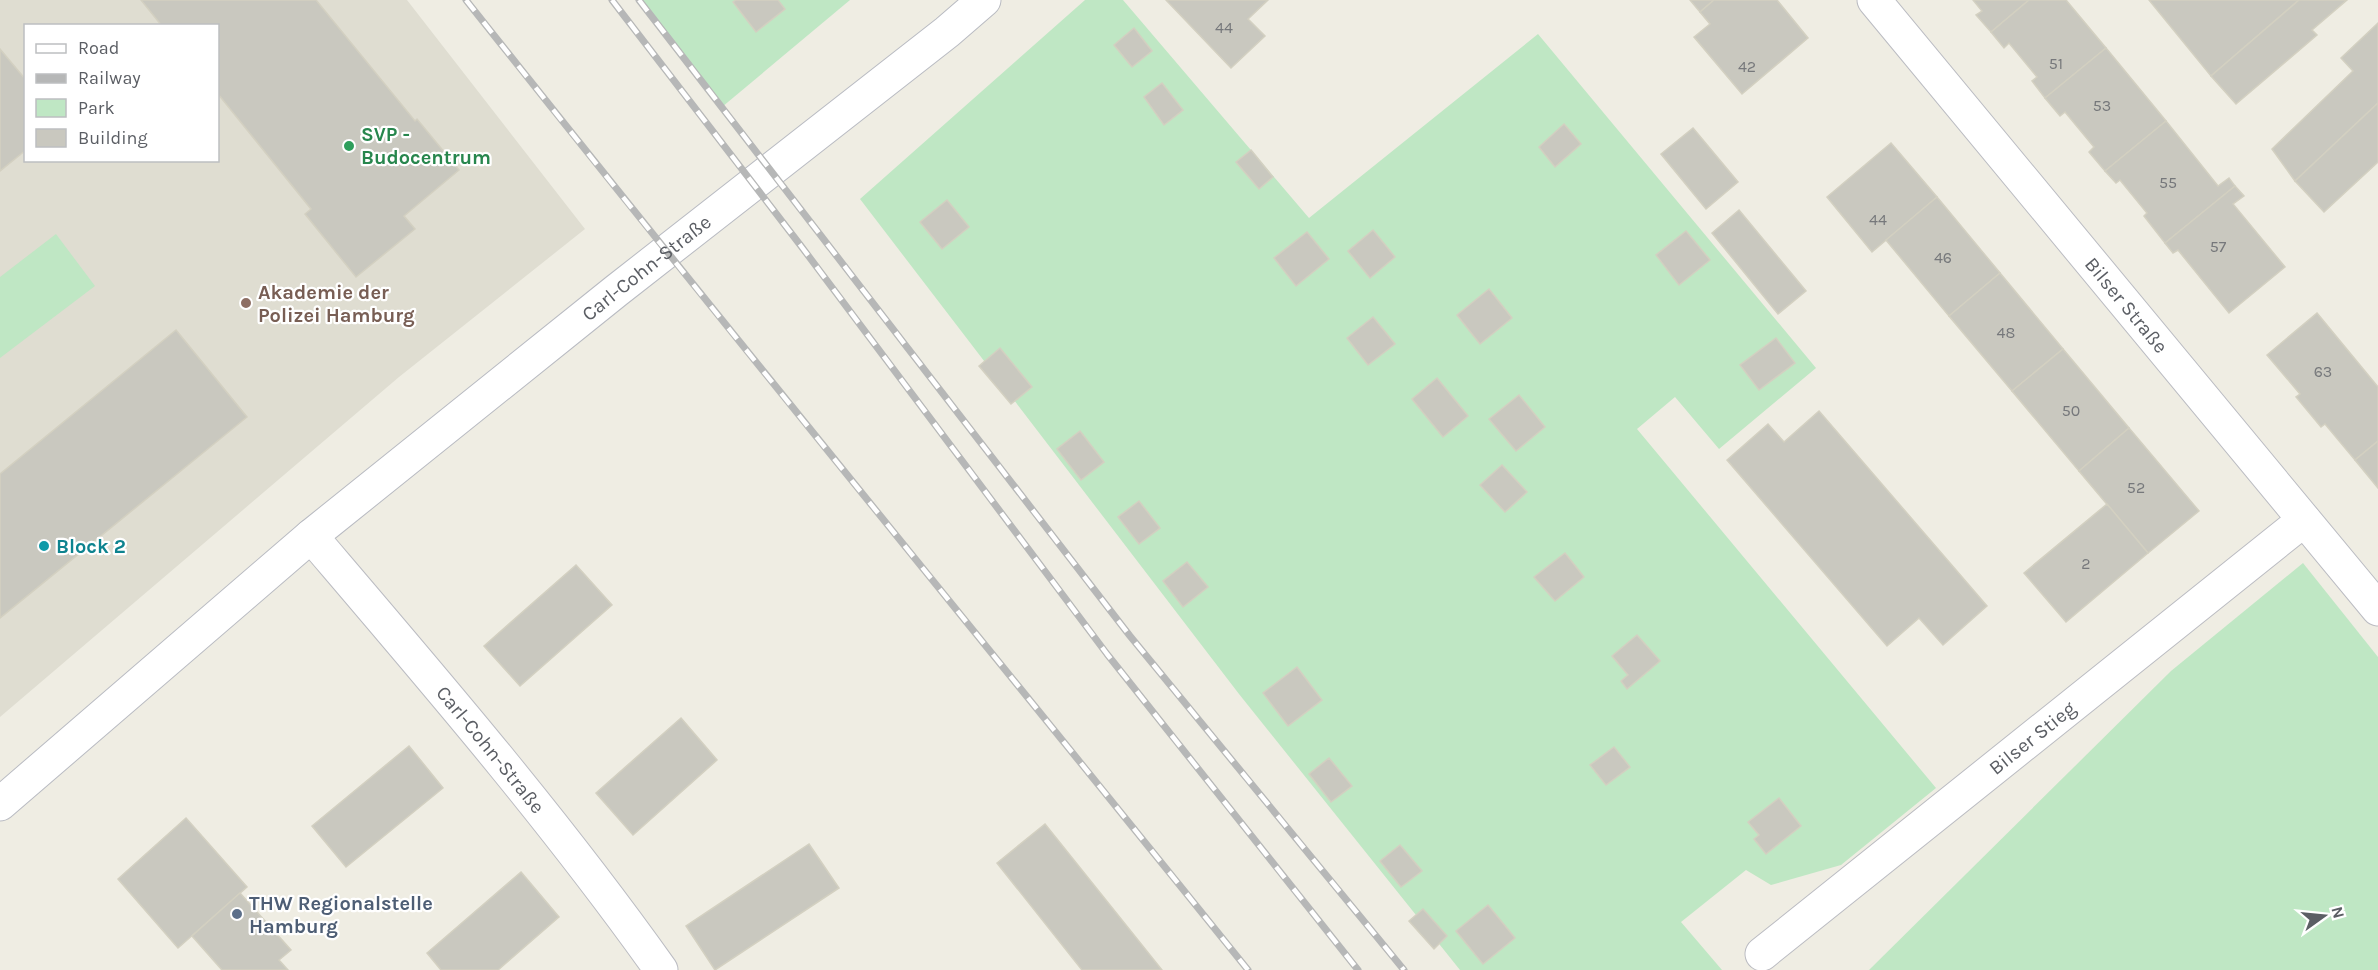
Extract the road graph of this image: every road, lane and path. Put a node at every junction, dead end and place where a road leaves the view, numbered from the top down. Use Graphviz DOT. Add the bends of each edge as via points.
graph roads {
  1 [pos="984,0"];
  2 [pos="1874,0"];
  3 [pos="2304,520"];
  4 [pos="311,537"];
  5 [pos="2378,609"];
  6 [pos="0,804"];
  7 [pos="1762,954"];
  8 [pos="661,970"];
  1 -- 4 [label="street, Carl-Cohn-Straße"];
  2 -- 3 [label="street, Bilser Straße"];
  3 -- 5 [label="street, Bilser Straße"];
  3 -- 7 [label="street, Bilser Stieg"];
  4 -- 6 [label="street, Carl-Cohn-Straße"];
  4 -- 8 [label="street, Carl-Cohn-Straße" via="522,787 598,882"];
}
